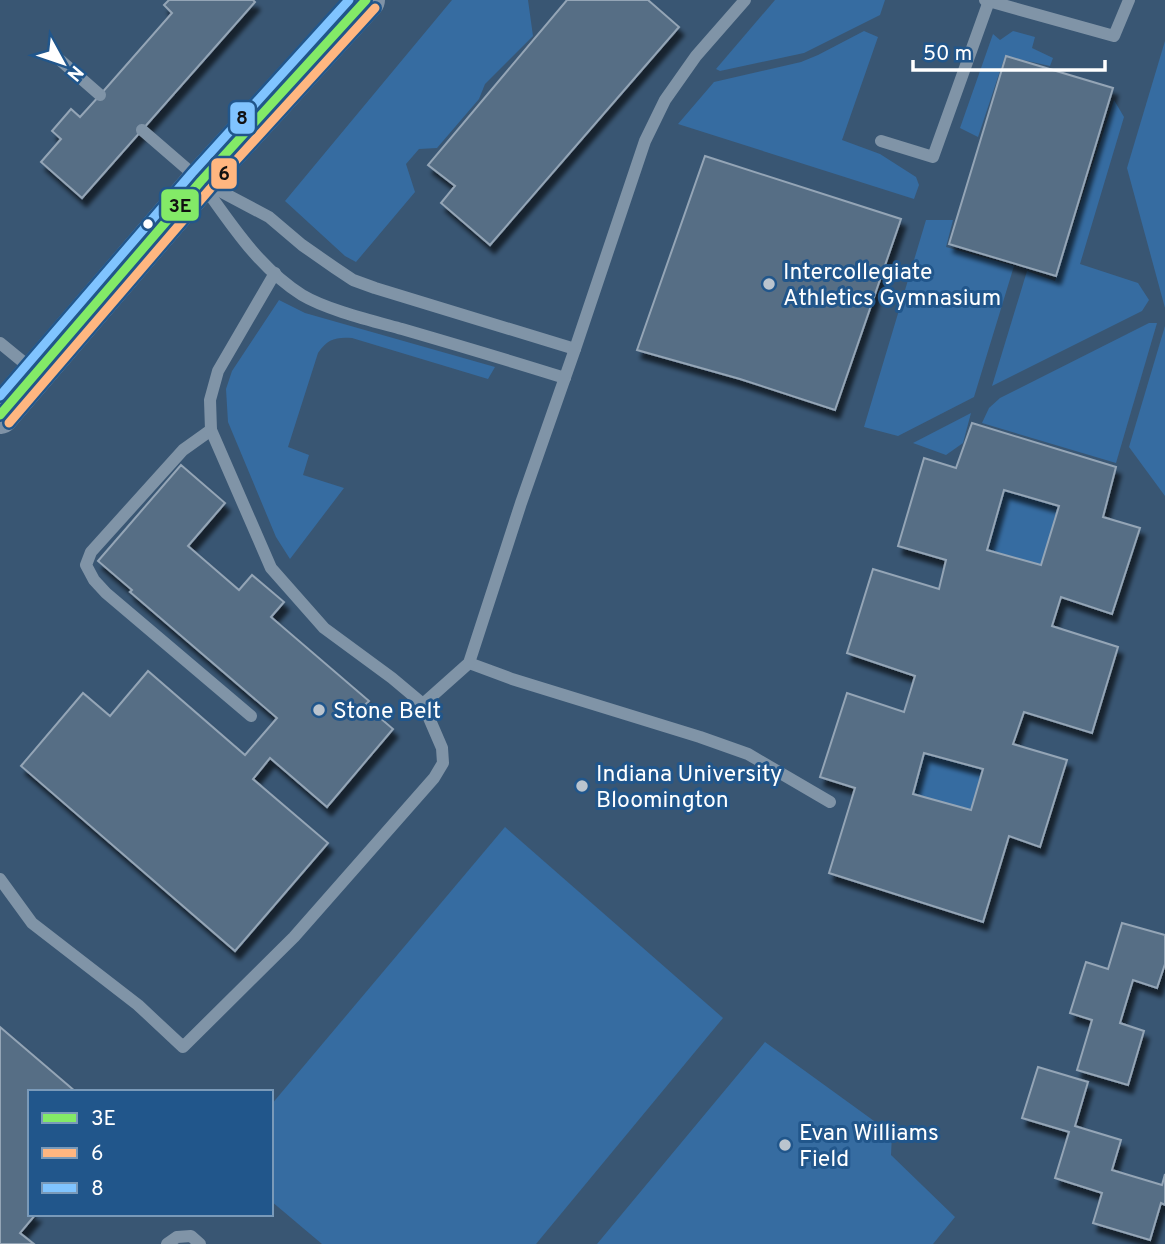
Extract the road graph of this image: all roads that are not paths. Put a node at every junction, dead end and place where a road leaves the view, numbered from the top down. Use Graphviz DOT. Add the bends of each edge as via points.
graph roads {
  1 [pos="366,0"];
  2 [pos="745,0"];
  3 [pos="1129,0"];
  4 [pos="987,1"];
  5 [pos="60,60"];
  6 [pos="100,95"];
  7 [pos="142,130"];
  8 [pos="881,141"];
  9 [pos="201,181"];
  10 [pos="275,273"];
  11 [pos="0,343"];
  12 [pos="575,349"];
  13 [pos="36,373"];
  14 [pos="565,378"];
  15 [pos="0,415"];
  16 [pos="211,430"];
  17 [pos="469,663"];
  18 [pos="423,704"];
  19 [pos="251,716"];
  20 [pos="830,802"];
  21 [pos="0,879"];
  22 [pos="167,1244"];
  23 [pos="200,1244"];
  1 -- 9 [label="main road"];
  2 -- 12 [label="lane" via="664,100 645,141"];
  3 -- 4 [label="lane" via="1114,36"];
  4 -- 8 [label="lane" via="933,157"];
  5 -- 6 [label="lane"];
  7 -- 9 [label="lane"];
  9 -- 10 [label="lane" via="244,243"];
  9 -- 12 [label="lane" via="269,217 353,280"];
  9 -- 13 [label="main road"];
  10 -- 14 [label="lane" via="302,295 330,307"];
  10 -- 16 [label="lane" via="218,371 210,400"];
  11 -- 13 [label="lane"];
  12 -- 14 [label="lane"];
  13 -- 15 [label="main road"];
  14 -- 17 [label="lane"];
  16 -- 18 [label="lane" via="271,568 324,628"];
  16 -- 19 [label="lane" via="183,450 91,552 86,565 106,593"];
  17 -- 18 [label="lane"];
  17 -- 20 [label="lane" via="748,754"];
  18 -- 21 [label="lane" via="442,748 443,763 434,778 294,937 183,1047 138,1005 32,923"];
  22 -- 23 [label="lane" via="191,1236"];
}
